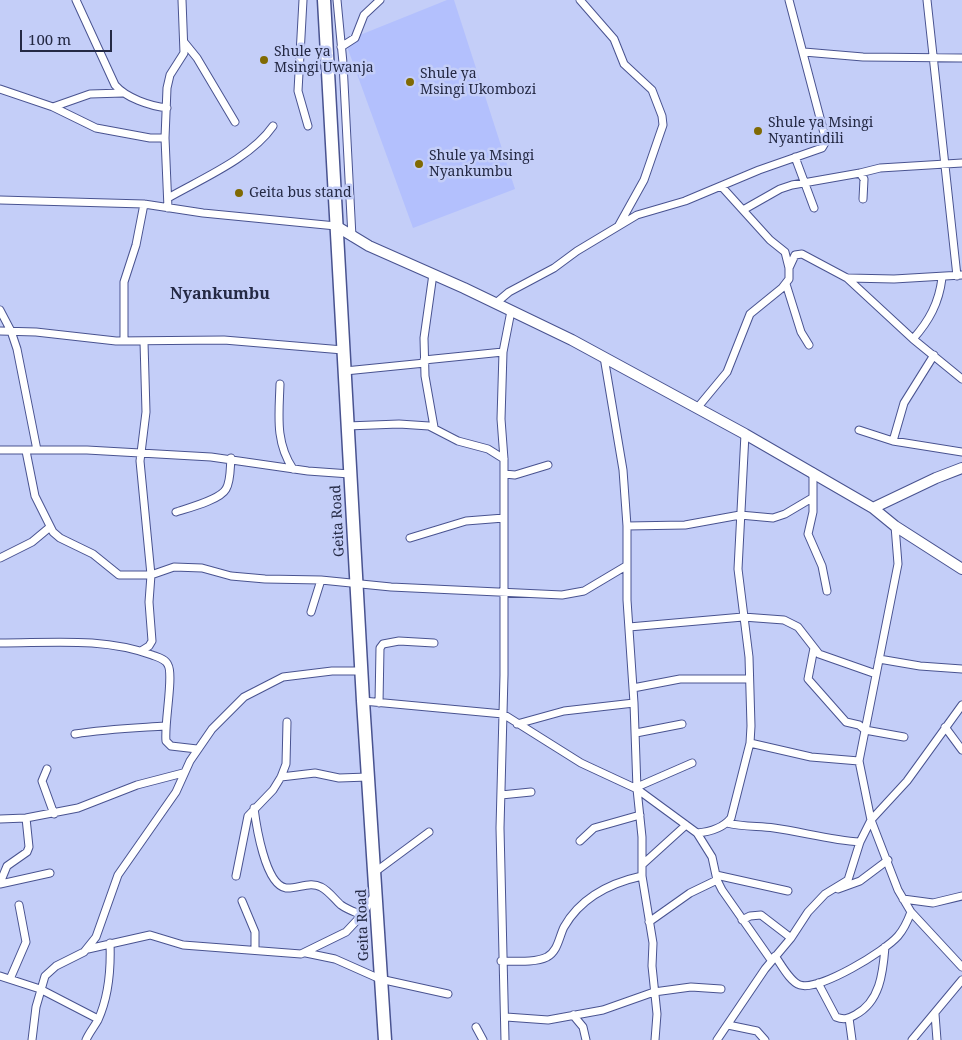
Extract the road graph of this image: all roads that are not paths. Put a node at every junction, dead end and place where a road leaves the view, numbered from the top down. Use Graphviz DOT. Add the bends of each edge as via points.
graph roads {
  1 [pos="76,0"];
  2 [pos="182,0"];
  3 [pos="303,0"];
  4 [pos="324,0"];
  5 [pos="337,0"];
  6 [pos="380,0"];
  7 [pos="580,0"];
  8 [pos="789,0"];
  9 [pos="926,0"];
  10 [pos="184,42"];
  11 [pos="341,47"];
  12 [pos="804,52"];
  13 [pos="962,58"];
  14 [pos="933,59"];
  15 [pos="0,89"];
  16 [pos="123,94"];
  17 [pos="53,107"];
  18 [pos="167,108"];
  19 [pos="235,122"];
  20 [pos="273,126"];
  21 [pos="308,126"];
  22 [pos="165,138"];
  23 [pos="795,157"];
  24 [pos="962,163"];
  25 [pos="944,164"];
  26 [pos="860,173"];
  27 [pos="804,182"];
  28 [pos="722,187"];
  29 [pos="168,198"];
  30 [pos="863,199"];
  31 [pos="0,200"];
  32 [pos="144,204"];
  33 [pos="168,208"];
  34 [pos="814,208"];
  35 [pos="743,210"];
  36 [pos="619,225"];
  37 [pos="336,226"];
  38 [pos="352,237"];
  39 [pos="789,268"];
  40 [pos="433,274"];
  41 [pos="960,276"];
  42 [pos="847,278"];
  43 [pos="942,278"];
  44 [pos="786,284"];
  45 [pos="496,303"];
  46 [pos="0,310"];
  47 [pos="511,311"];
  48 [pos="0,331"];
  49 [pos="11,331"];
  50 [pos="912,340"];
  51 [pos="124,341"];
  52 [pos="144,342"];
  53 [pos="809,345"];
  54 [pos="343,350"];
  55 [pos="503,352"];
  56 [pos="934,355"];
  57 [pos="604,358"];
  58 [pos="425,362"];
  59 [pos="344,371"];
  60 [pos="962,379"];
  61 [pos="280,384"];
  62 [pos="698,407"];
  63 [pos="347,426"];
  64 [pos="434,427"];
  65 [pos="859,430"];
  66 [pos="745,434"];
  67 [pos="893,441"];
  68 [pos="0,450"];
  69 [pos="37,450"];
  70 [pos="26,451"];
  71 [pos="962,452"];
  72 [pos="140,454"];
  73 [pos="231,458"];
  74 [pos="504,459"];
  75 [pos="548,465"];
  76 [pos="962,468"];
  77 [pos="293,469"];
  78 [pos="813,472"];
  79 [pos="350,474"];
  80 [pos="504,474"];
  81 [pos="812,498"];
  82 [pos="873,508"];
  83 [pos="176,512"];
  84 [pos="740,515"];
  85 [pos="504,518"];
  86 [pos="627,526"];
  87 [pos="895,526"];
  88 [pos="50,527"];
  89 [pos="410,538"];
  90 [pos="0,558"];
  91 [pos="626,566"];
  92 [pos="962,569"];
  93 [pos="151,575"];
  94 [pos="320,580"];
  95 [pos="356,585"];
  96 [pos="827,591"];
  97 [pos="504,592"];
  98 [pos="311,612"];
  99 [pos="743,617"];
  100 [pos="629,627"];
  101 [pos="0,643"];
  102 [pos="434,643"];
  103 [pos="814,648"];
  104 [pos="141,651"];
  105 [pos="879,659"];
  106 [pos="962,669"];
  107 [pos="362,671"];
  108 [pos="876,674"];
  109 [pos="749,679"];
  110 [pos="633,688"];
  111 [pos="363,701"];
  112 [pos="379,703"];
  113 [pos="634,703"];
  114 [pos="962,705"];
  115 [pos="503,714"];
  116 [pos="287,722"];
  117 [pos="517,724"];
  118 [pos="682,724"];
  119 [pos="165,726"];
  120 [pos="945,727"];
  121 [pos="865,730"];
  122 [pos="636,733"];
  123 [pos="75,734"];
  124 [pos="904,737"];
  125 [pos="750,743"];
  126 [pos="197,749"];
  127 [pos="962,750"];
  128 [pos="859,761"];
  129 [pos="692,763"];
  130 [pos="47,769"];
  131 [pos="183,773"];
  132 [pos="281,777"];
  133 [pos="368,777"];
  134 [pos="637,788"];
  135 [pos="531,792"];
  136 [pos="501,795"];
  137 [pos="254,808"];
  138 [pos="54,814"];
  139 [pos="640,815"];
  140 [pos="26,818"];
  141 [pos="0,819"];
  142 [pos="872,820"];
  143 [pos="727,823"];
  144 [pos="686,825"];
  145 [pos="429,832"];
  146 [pos="697,833"];
  147 [pos="580,841"];
  148 [pos="860,842"];
  149 [pos="888,860"];
  150 [pos="643,864"];
  151 [pos="375,872"];
  152 [pos="50,873"];
  153 [pos="236,876"];
  154 [pos="642,876"];
  155 [pos="716,878"];
  156 [pos="0,884"];
  157 [pos="833,890"];
  158 [pos="788,891"];
  159 [pos="377,892"];
  160 [pos="962,896"];
  161 [pos="903,899"];
  162 [pos="242,901"];
  163 [pos="19,905"];
  164 [pos="911,912"];
  165 [pos="362,915"];
  166 [pos="742,920"];
  167 [pos="649,922"];
  168 [pos="791,938"];
  169 [pos="110,943"];
  170 [pos="885,947"];
  171 [pos="88,949"];
  172 [pos="255,949"];
  173 [pos="306,953"];
  174 [pos="773,958"];
  175 [pos="501,961"];
  176 [pos="962,967"];
  177 [pos="0,976"];
  178 [pos="10,979"];
  179 [pos="380,980"];
  180 [pos="962,980"];
  181 [pos="818,983"];
  182 [pos="721,988"];
  183 [pos="40,990"];
  184 [pos="654,992"];
  185 [pos="448,994"];
  186 [pos="935,1014"];
  187 [pos="573,1015"];
  188 [pos="506,1017"];
  189 [pos="849,1018"];
  190 [pos="98,1019"];
  191 [pos="728,1025"];
  192 [pos="476,1027"];
  193 [pos="32,1040"];
  194 [pos="86,1040"];
  195 [pos="385,1040"];
  196 [pos="483,1040"];
  197 [pos="504,1040"];
  198 [pos="586,1040"];
  199 [pos="655,1040"];
  200 [pos="717,1040"];
  201 [pos="765,1040"];
  202 [pos="852,1040"];
  203 [pos="912,1040"];
  204 [pos="937,1040"];
  1 -- 16 [label="street" via="111,79"];
  2 -- 10 [label="street"];
  3 -- 21 [label="street" via="298,91"];
  4 -- 37 [label="highway, Geita Road"];
  5 -- 11 [label="street"];
  6 -- 11 [label="street" via="364,15 355,38"];
  7 -- 36 [label="street" via="614,38 624,64 652,90 663,118 644,180"];
  8 -- 12 [label="street"];
  9 -- 14 [label="street"];
  10 -- 18 [label="street" via="184,52 168,81"];
  10 -- 19 [label="street"];
  11 -- 38 [label="street"];
  12 -- 14 [label="street"];
  12 -- 23 [label="street" via="825,143 819,150"];
  13 -- 14 [label="street"];
  14 -- 25 [label="street"];
  15 -- 17 [label="street"];
  16 -- 17 [label="street" via="90,94"];
  16 -- 18 [label="street"];
  17 -- 22 [label="street" via="96,128"];
  18 -- 22 [label="street"];
  20 -- 29 [label="street" via="258,144"];
  22 -- 29 [label="street"];
  23 -- 27 [label="street"];
  23 -- 28 [label="street"];
  24 -- 25 [label="street"];
  25 -- 26 [label="street" via="880,168"];
  25 -- 41 [label="street"];
  26 -- 27 [label="street"];
  26 -- 30 [label="street" via="864,179"];
  27 -- 34 [label="street"];
  27 -- 35 [label="street" via="780,188"];
  28 -- 35 [label="street"];
  28 -- 36 [label="street"];
  29 -- 33 [label="street"];
  31 -- 32 [label="street"];
  32 -- 33 [label="street"];
  32 -- 51 [label="street" via="124,282"];
  33 -- 37 [label="street"];
  35 -- 39 [label="street" via="770,240 782,248"];
  36 -- 45 [label="street"];
  37 -- 38 [label="main road"];
  37 -- 54 [label="highway, Geita Road"];
  38 -- 40 [label="main road"];
  39 -- 42 [label="street" via="794,255 802,254"];
  39 -- 44 [label="street"];
  40 -- 45 [label="main road"];
  40 -- 58 [label="street" via="424,338"];
  41 -- 43 [label="street"];
  42 -- 43 [label="street"];
  42 -- 50 [label="street"];
  43 -- 50 [label="street" via="937,304"];
  44 -- 53 [label="street" via="801,332"];
  44 -- 62 [label="street" via="750,314 727,372"];
  45 -- 47 [label="main road"];
  46 -- 49 [label="street"];
  47 -- 55 [label="street"];
  47 -- 57 [label="main road"];
  48 -- 49 [label="street"];
  49 -- 51 [label="street"];
  49 -- 69 [label="street"];
  50 -- 56 [label="street"];
  51 -- 52 [label="street"];
  52 -- 54 [label="street" via="224,340"];
  52 -- 72 [label="street" via="146,412"];
  54 -- 59 [label="highway, Geita Road"];
  55 -- 58 [label="street"];
  55 -- 74 [label="street" via="501,419"];
  56 -- 60 [label="street"];
  56 -- 67 [label="street" via="904,404"];
  57 -- 62 [label="main road"];
  57 -- 86 [label="street" via="623,470"];
  58 -- 59 [label="street"];
  58 -- 64 [label="street"];
  59 -- 63 [label="highway, Geita Road"];
  61 -- 77 [label="street" via="278,431 284,455"];
  62 -- 66 [label="main road"];
  63 -- 64 [label="street" via="410,424"];
  63 -- 79 [label="highway, Geita Road"];
  64 -- 74 [label="street" via="458,441 488,449"];
  65 -- 67 [label="street"];
  66 -- 78 [label="main road"];
  66 -- 84 [label="street"];
  67 -- 71 [label="street"];
  68 -- 70 [label="street"];
  69 -- 70 [label="street"];
  69 -- 72 [label="street"];
  70 -- 88 [label="street" via="36,496"];
  72 -- 73 [label="street"];
  72 -- 93 [label="street"];
  73 -- 77 [label="street"];
  73 -- 83 [label="street" via="225,492"];
  74 -- 80 [label="street"];
  75 -- 80 [label="street" via="515,475"];
  76 -- 82 [label="main road"];
  77 -- 79 [label="street"];
  78 -- 81 [label="street"];
  78 -- 82 [label="main road"];
  79 -- 95 [label="highway, Geita Road"];
  80 -- 85 [label="street"];
  81 -- 84 [label="street" via="786,514 772,518"];
  81 -- 96 [label="street" via="808,534 822,566"];
  82 -- 87 [label="main road"];
  84 -- 86 [label="street" via="684,525"];
  84 -- 99 [label="street" via="738,569"];
  85 -- 89 [label="street" via="466,521"];
  85 -- 97 [label="street"];
  86 -- 91 [label="street"];
  87 -- 92 [label="main road"];
  87 -- 105 [label="street" via="898,564"];
  88 -- 90 [label="street" via="32,542"];
  88 -- 93 [label="street" via="60,538 93,554 119,575"];
  91 -- 97 [label="street" via="573,595"];
  91 -- 100 [label="street"];
  93 -- 94 [label="street" via="174,567 265,579"];
  93 -- 104 [label="street" via="152,643"];
  94 -- 95 [label="street"];
  94 -- 98 [label="street"];
  95 -- 97 [label="street"];
  95 -- 107 [label="highway, Geita Road"];
  97 -- 115 [label="street"];
  99 -- 100 [label="street"];
  99 -- 103 [label="street" via="790,622"];
  99 -- 109 [label="street"];
  100 -- 110 [label="street"];
  101 -- 104 [label="street" via="77,642"];
  102 -- 112 [label="street" via="383,644 380,648"];
  103 -- 108 [label="street" via="825,658"];
  103 -- 121 [label="street" via="809,681 840,718"];
  104 -- 119 [label="street" via="169,665"];
  105 -- 106 [label="street"];
  105 -- 108 [label="street"];
  107 -- 111 [label="highway, Geita Road"];
  107 -- 126 [label="street" via="294,674 268,683 233,706"];
  108 -- 121 [label="street"];
  109 -- 110 [label="street" via="680,679"];
  109 -- 125 [label="street"];
  110 -- 113 [label="street"];
  111 -- 112 [label="street"];
  111 -- 133 [label="highway, Geita Road"];
  112 -- 115 [label="street"];
  113 -- 117 [label="street" via="564,711"];
  113 -- 122 [label="street"];
  114 -- 120 [label="street"];
  115 -- 117 [label="street"];
  115 -- 136 [label="street"];
  116 -- 132 [label="street" via="286,764"];
  117 -- 134 [label="street" via="581,763"];
  118 -- 122 [label="street"];
  119 -- 123 [label="street" via="127,730 107,728"];
  119 -- 126 [label="street" via="166,741 171,746"];
  120 -- 127 [label="street"];
  120 -- 142 [label="street" via="907,781"];
  121 -- 124 [label="street"];
  121 -- 128 [label="street"];
  122 -- 134 [label="street"];
  125 -- 128 [label="street" via="811,756"];
  125 -- 143 [label="street" via="732,815"];
  126 -- 131 [label="street"];
  128 -- 142 [label="street"];
  129 -- 134 [label="street"];
  130 -- 138 [label="street" via="42,781"];
  131 -- 138 [label="street" via="137,784 112,796"];
  131 -- 171 [label="street" via="176,792 118,875 101,927"];
  132 -- 133 [label="street" via="315,773 340,778"];
  132 -- 137 [label="street" via="273,790"];
  133 -- 151 [label="highway, Geita Road"];
  134 -- 139 [label="street"];
  134 -- 144 [label="street"];
  135 -- 136 [label="street"];
  136 -- 175 [label="street"];
  137 -- 153 [label="street" via="244,830"];
  137 -- 165 [label="street" via="263,854 281,886 322,887 343,906"];
  138 -- 140 [label="street"];
  139 -- 147 [label="street" via="594,828"];
  139 -- 150 [label="street"];
  140 -- 141 [label="street"];
  140 -- 156 [label="street" via="29,847 7,866"];
  142 -- 148 [label="street"];
  142 -- 149 [label="street"];
  143 -- 146 [label="street"];
  143 -- 148 [label="street"];
  144 -- 146 [label="street"];
  144 -- 150 [label="street"];
  145 -- 151 [label="street"];
  146 -- 155 [label="street" via="712,857"];
  148 -- 157 [label="street" via="848,880"];
  149 -- 157 [label="street" via="860,881"];
  149 -- 161 [label="street"];
  150 -- 154 [label="street"];
  151 -- 159 [label="highway, Geita Road"];
  152 -- 156 [label="street"];
  154 -- 167 [label="street"];
  154 -- 175 [label="street" via="615,883 589,898 568,921 549,956"];
  155 -- 158 [label="street"];
  155 -- 166 [label="street"];
  155 -- 167 [label="street"];
  157 -- 168 [label="street" via="812,908"];
  159 -- 165 [label="street"];
  159 -- 179 [label="highway, Geita Road"];
  160 -- 161 [label="street" via="933,903"];
  161 -- 164 [label="street"];
  162 -- 172 [label="street" via="255,932"];
  163 -- 178 [label="street" via="26,942"];
  164 -- 170 [label="street" via="898,936"];
  164 -- 176 [label="street"];
  165 -- 173 [label="street" via="346,932"];
  166 -- 168 [label="street" via="761,915"];
  166 -- 174 [label="street"];
  167 -- 184 [label="street"];
  168 -- 174 [label="street"];
  169 -- 171 [label="street"];
  169 -- 172 [label="street" via="150,935 183,944"];
  169 -- 190 [label="street" via="109,979"];
  170 -- 181 [label="street" via="854,967"];
  170 -- 189 [label="street" via="882,976 875,994 863,1010"];
  171 -- 183 [label="street" via="47,972"];
  172 -- 173 [label="street"];
  173 -- 179 [label="street" via="348,964"];
  174 -- 181 [label="street" via="800,985"];
  174 -- 191 [label="street"];
  175 -- 188 [label="street"];
  177 -- 178 [label="street"];
  178 -- 183 [label="street"];
  179 -- 185 [label="street"];
  179 -- 195 [label="highway, Geita Road"];
  180 -- 186 [label="street"];
  181 -- 189 [label="street" via="836,1017"];
  182 -- 184 [label="street" via="691,987"];
  183 -- 190 [label="street"];
  183 -- 193 [label="street"];
  184 -- 187 [label="street" via="604,1010"];
  184 -- 199 [label="street"];
  186 -- 203 [label="street"];
  186 -- 204 [label="street"];
  187 -- 188 [label="street" via="548,1020"];
  187 -- 198 [label="street" via="583,1027"];
  188 -- 197 [label="street"];
  189 -- 202 [label="street"];
  190 -- 194 [label="street"];
  191 -- 200 [label="street"];
  191 -- 201 [label="street" via="758,1031"];
  192 -- 196 [label="street"];
}
